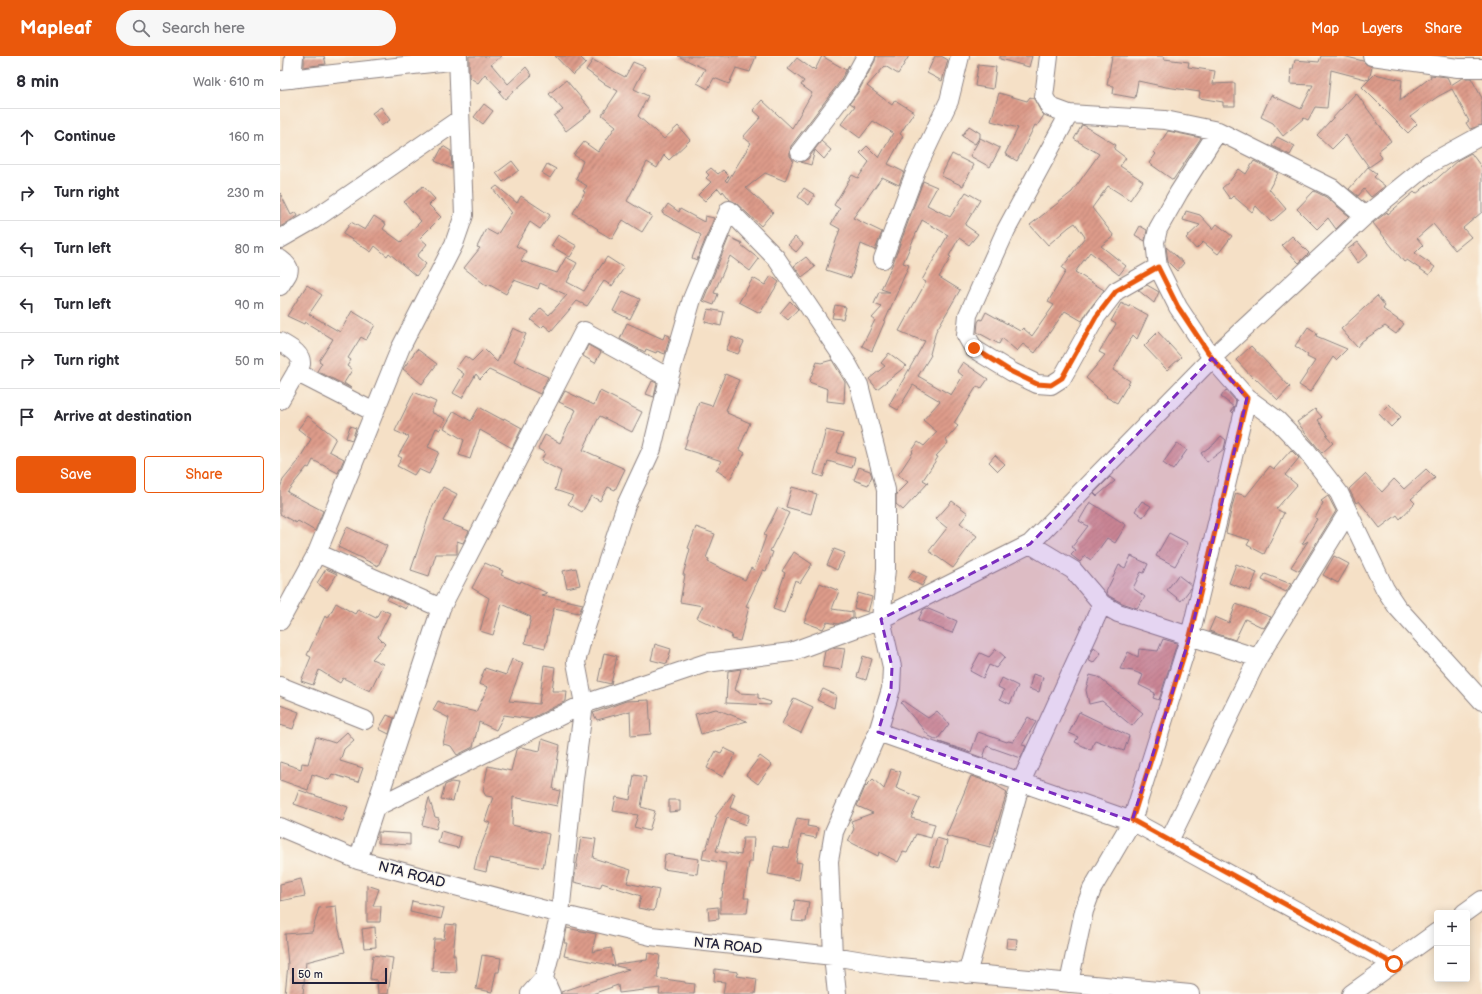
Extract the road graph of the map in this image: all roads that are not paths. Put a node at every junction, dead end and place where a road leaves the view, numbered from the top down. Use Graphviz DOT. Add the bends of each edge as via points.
graph roads {
  1 [pos="294,56"];
  2 [pos="866,56"];
  3 [pos="960,56"];
  4 [pos="1049,56"];
  5 [pos="1372,56"];
  6 [pos="458,58"];
  7 [pos="1482,68"];
  8 [pos="286,79"];
  9 [pos="1069,114"];
  10 [pos="460,119"];
  11 [pos="1218,131"];
  12 [pos="1482,135"];
  13 [pos="800,152"];
  14 [pos="1365,216"];
  15 [pos="280,239"];
  16 [pos="280,259"];
  17 [pos="883,259"];
  18 [pos="1158,267"];
  19 [pos="280,286"];
  20 [pos="280,342"];
  21 [pos="1212,358"];
  22 [pos="296,372"];
  23 [pos="669,378"];
  24 [pos="1247,398"];
  25 [pos="280,400"];
  26 [pos="374,412"];
  27 [pos="1348,512"];
  28 [pos="1030,544"];
  29 [pos="318,553"];
  30 [pos="1102,604"];
  31 [pos="441,608"];
  32 [pos="881,619"];
  33 [pos="280,621"];
  34 [pos="1190,636"];
  35 [pos="1258,658"];
  36 [pos="280,686"];
  37 [pos="1482,701"];
  38 [pos="584,704"];
  39 [pos="366,720"];
  40 [pos="878,732"];
  41 [pos="1022,782"];
  42 [pos="376,807"];
  43 [pos="1132,820"];
  44 [pos="280,827"];
  45 [pos="1169,841"];
  46 [pos="358,860"];
  47 [pos="1482,900"];
  48 [pos="1468,910"];
  49 [pos="560,914"];
  50 [pos="1434,934"];
  51 [pos="833,956"];
  52 [pos="1394,964"];
  53 [pos="967,974"];
  54 [pos="547,986"];
  55 [pos="1058,986"];
  56 [pos="530,994"];
  57 [pos="837,994"];
  58 [pos="1190,994"];
  59 [pos="1351,994"];
  1 -- 8 [label="street"];
  2 -- 13 [label="street" via="848,90"];
  3 -- 17 [label="street" via="949,101 916,170"];
  4 -- 9 [label="street" via="1044,97 1050,107"];
  5 -- 7 [label="street" via="1458,68"];
  6 -- 8 [label="street"];
  6 -- 10 [label="street"];
  9 -- 11 [label="street" via="1165,120"];
  9 -- 18 [label="street" via="1006,230 968,315 966,335 974,348 1012,372 1037,384 1051,385 1062,378 1096,317 1116,291"];
  10 -- 15 [label="street" via="313,220"];
  10 -- 26 [label="street" via="464,215 454,244 400,349"];
  11 -- 14 [label="street" via="1332,188"];
  11 -- 18 [label="street" via="1158,230 1155,242"];
  12 -- 14 [label="street" via="1429,164"];
  14 -- 21 [label="street"];
  16 -- 19 [label="street" via="289,268"];
  18 -- 21 [label="street" via="1178,307"];
  20 -- 22 [label="street" via="299,355 301,364"];
  21 -- 24 [label="street"];
  21 -- 28 [label="street"];
  22 -- 25 [label="street"];
  22 -- 26 [label="street"];
  23 -- 31 [label="street" via="584,331"];
  23 -- 32 [label="street" via="692,299 729,210 776,258 859,385 886,490 886,569"];
  23 -- 38 [label="street" via="652,449 626,505 576,662"];
  24 -- 27 [label="street" via="1277,420 1306,450 1339,493"];
  24 -- 34 [label="street"];
  26 -- 29 [label="street"];
  27 -- 35 [label="street"];
  27 -- 37 [label="street" via="1385,589 1397,607"];
  28 -- 30 [label="street" via="1073,570"];
  28 -- 32 [label="street"];
  29 -- 31 [label="street"];
  29 -- 33 [label="street"];
  30 -- 34 [label="street" via="1118,613"];
  30 -- 41 [label="street"];
  31 -- 42 [label="street"];
  32 -- 38 [label="street" via="791,652 706,664"];
  32 -- 40 [label="street" via="892,667 891,689"];
  34 -- 35 [label="street"];
  34 -- 43 [label="street"];
  35 -- 45 [label="street"];
  36 -- 39 [label="street"];
  38 -- 42 [label="street"];
  38 -- 49 [label="street"];
  40 -- 41 [label="street"];
  40 -- 51 [label="street" via="834,832 829,861"];
  41 -- 43 [label="street"];
  41 -- 53 [label="street"];
  42 -- 46 [label="street"];
  43 -- 45 [label="street"];
  43 -- 55 [label="street" via="1092,889"];
  44 -- 46 [label="street, NTA ROAD"];
  45 -- 52 [label="street"];
  46 -- 49 [label="street, NTA ROAD"];
  47 -- 48 [label="street"];
  49 -- 51 [label="street, NTA ROAD" via="651,936"];
  49 -- 54 [label="street"];
  50 -- 52 [label="street"];
  51 -- 53 [label="street, NTA ROAD" via="899,967"];
  51 -- 57 [label="street"];
  52 -- 59 [label="street"];
  53 -- 55 [label="street, NTA ROAD"];
  54 -- 56 [label="street"];
  55 -- 58 [label="street, NTA ROAD"];
}
